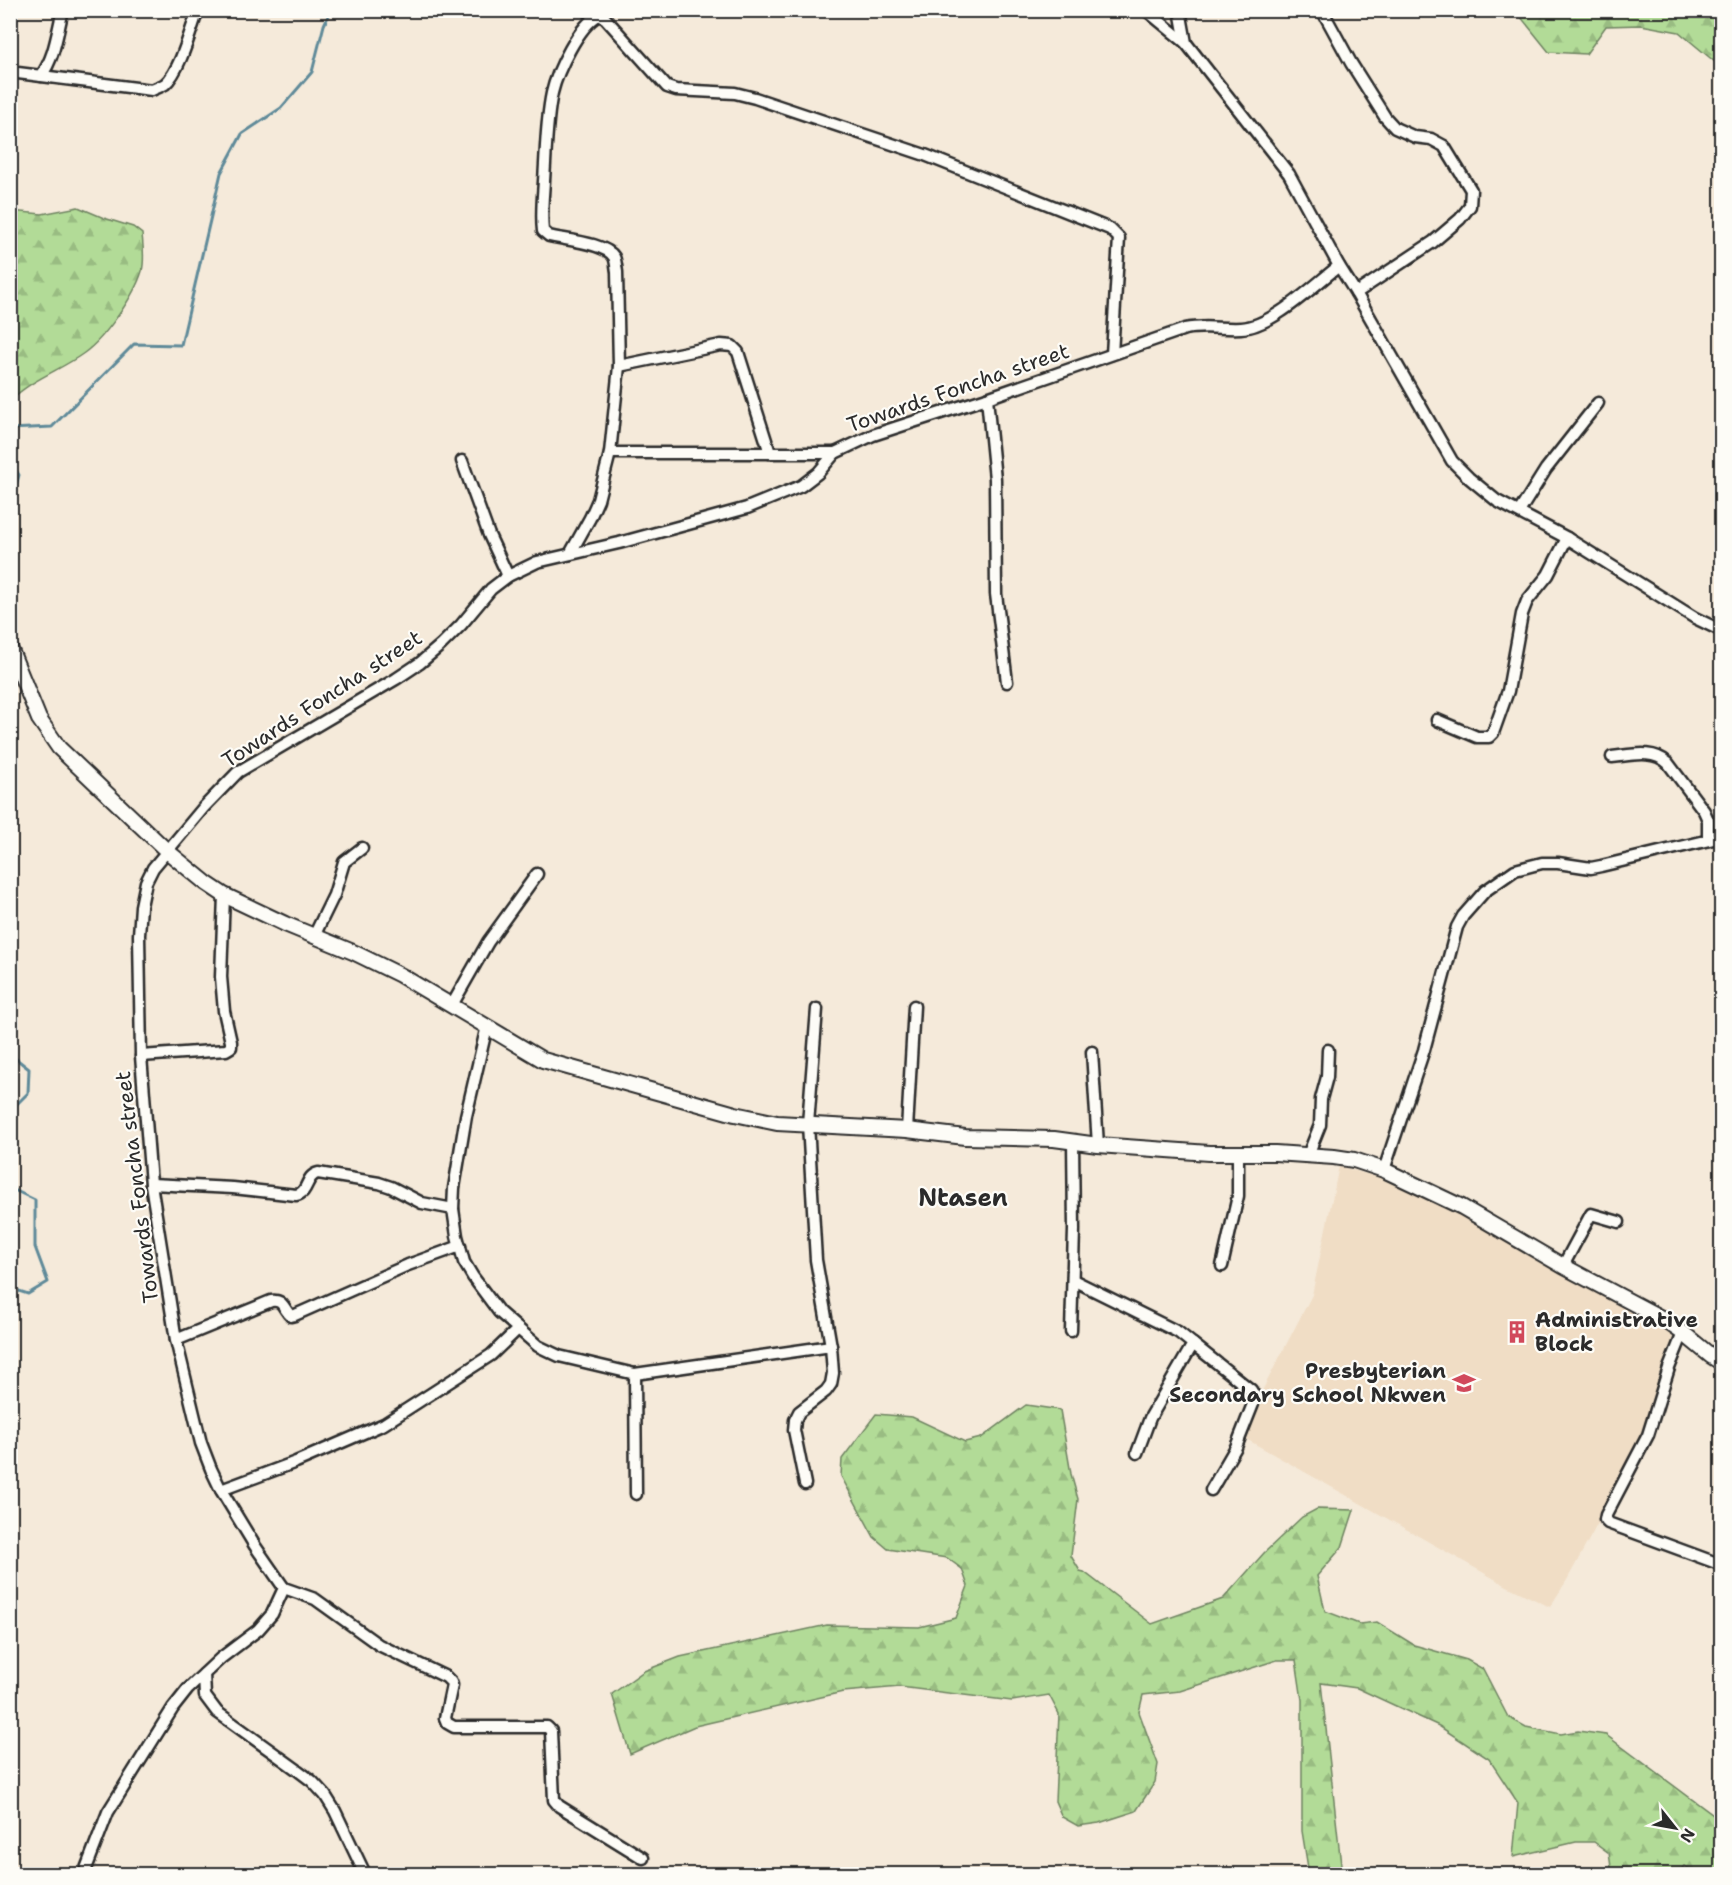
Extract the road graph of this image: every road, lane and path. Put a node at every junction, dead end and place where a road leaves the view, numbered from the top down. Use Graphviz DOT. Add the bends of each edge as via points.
graph roads {
  1 [pos="63,10"];
  2 [pos="198,10"];
  3 [pos="1146,10"];
  4 [pos="1180,10"];
  5 [pos="1322,10"];
  6 [pos="1186,43"];
  7 [pos="10,72"];
  8 [pos="41,76"];
  9 [pos="1339,266"];
  10 [pos="1356,293"];
  11 [pos="1112,354"];
  12 [pos="619,366"];
  13 [pos="987,398"];
  14 [pos="1598,403"];
  15 [pos="610,453"];
  16 [pos="770,453"];
  17 [pos="835,453"];
  18 [pos="462,461"];
  19 [pos="1519,512"];
  20 [pos="1567,538"];
  21 [pos="570,554"];
  22 [pos="508,576"];
  23 [pos="1722,631"];
  24 [pos="10,648"];
  25 [pos="1007,682"];
  26 [pos="1437,720"];
  27 [pos="1612,756"];
  28 [pos="1722,837"];
  29 [pos="1707,840"];
  30 [pos="362,848"];
  31 [pos="167,851"];
  32 [pos="537,874"];
  33 [pos="224,895"];
  34 [pos="314,936"];
  35 [pos="452,1005"];
  36 [pos="914,1006"];
  37 [pos="817,1009"];
  38 [pos="487,1026"];
  39 [pos="1328,1050"];
  40 [pos="1092,1052"];
  41 [pos="141,1056"];
  42 [pos="808,1124"];
  43 [pos="908,1130"];
  44 [pos="1073,1141"];
  45 [pos="1098,1145"];
  46 [pos="1238,1153"];
  47 [pos="1308,1155"];
  48 [pos="1384,1170"];
  49 [pos="152,1184"];
  50 [pos="453,1209"];
  51 [pos="1619,1222"];
  52 [pos="459,1246"];
  53 [pos="1222,1266"];
  54 [pos="1563,1266"];
  55 [pos="1073,1280"];
  56 [pos="518,1329"];
  57 [pos="1071,1330"];
  58 [pos="1683,1333"];
  59 [pos="176,1340"];
  60 [pos="1193,1344"];
  61 [pos="831,1346"];
  62 [pos="1722,1363"];
  63 [pos="635,1374"];
  64 [pos="1137,1453"];
  65 [pos="805,1484"];
  66 [pos="221,1490"];
  67 [pos="1212,1490"];
  68 [pos="636,1494"];
  69 [pos="1722,1565"];
  70 [pos="284,1588"];
  71 [pos="204,1674"];
  72 [pos="643,1858"];
  73 [pos="84,1875"];
  74 [pos="365,1875"];
  1 -- 8 [label="street" via="53,55"];
  2 -- 8 [label="street" via="171,76 152,90"];
  3 -- 6 [label="street"];
  4 -- 6 [label="street"];
  5 -- 10 [label="street" via="1385,117 1395,128 1444,146 1471,190 1470,206 1460,219 1433,242"];
  6 -- 9 [label="street" via="1289,174"];
  7 -- 8 [label="street"];
  9 -- 10 [label="street"];
  9 -- 11 [label="street, Towards Foncha street" via="1260,324 1241,328 1192,327"];
  10 -- 19 [label="street" via="1452,461 1497,501"];
  11 -- 12 [label="street" via="1119,238 1110,229 925,156 755,98 667,87 599,15 577,38 552,92 542,222 543,231 549,236 598,246 615,259"];
  11 -- 13 [label="street, Towards Foncha street"];
  12 -- 15 [label="street"];
  12 -- 16 [label="street" via="732,346 738,352"];
  13 -- 17 [label="street, Towards Foncha street" via="873,435"];
  13 -- 25 [label="street" via="994,479 996,594"];
  14 -- 19 [label="street" via="1546,469"];
  15 -- 16 [label="street"];
  15 -- 21 [label="street" via="598,500"];
  16 -- 17 [label="street"];
  17 -- 21 [label="street, Towards Foncha street" via="818,473 784,494 747,508"];
  18 -- 22 [label="street"];
  19 -- 20 [label="street"];
  20 -- 23 [label="street"];
  20 -- 26 [label="street" via="1522,614 1508,691 1493,733 1490,737 1477,737"];
  21 -- 22 [label="street, Towards Foncha street" via="537,562"];
  22 -- 31 [label="street, Towards Foncha street" via="420,663 237,772"];
  24 -- 31 [label="street" via="39,719 58,748"];
  27 -- 29 [label="street" via="1653,754 1668,763 1704,811"];
  28 -- 29 [label="street"];
  29 -- 48 [label="street" via="1591,868 1558,862 1530,865 1515,870 1485,891 1457,927 1424,1050"];
  30 -- 34 [label="street" via="344,862 334,895"];
  31 -- 33 [label="street"];
  31 -- 41 [label="street, Towards Foncha street" via="146,882 141,906"];
  32 -- 35 [label="street" via="494,934"];
  33 -- 34 [label="street"];
  33 -- 41 [label="street" via="221,977 231,1047"];
  34 -- 35 [label="street" via="373,961"];
  35 -- 38 [label="street"];
  36 -- 43 [label="street"];
  37 -- 42 [label="street"];
  38 -- 42 [label="street" via="529,1053 557,1065 744,1116"];
  38 -- 50 [label="street" via="466,1116"];
  39 -- 47 [label="street" via="1320,1125"];
  40 -- 45 [label="street"];
  41 -- 49 [label="street, Towards Foncha street"];
  42 -- 43 [label="street"];
  42 -- 61 [label="street" via="816,1260"];
  43 -- 44 [label="street" via="965,1137"];
  44 -- 45 [label="street"];
  44 -- 55 [label="street"];
  45 -- 46 [label="street"];
  46 -- 47 [label="street"];
  46 -- 53 [label="street" via="1238,1196"];
  47 -- 48 [label="street" via="1354,1160"];
  48 -- 54 [label="street" via="1462,1207"];
  49 -- 50 [label="street" via="296,1195 304,1191 312,1174 318,1173 379,1183 422,1203"];
  49 -- 59 [label="street, Towards Foncha street"];
  50 -- 52 [label="street"];
  51 -- 54 [label="street" via="1591,1214"];
  52 -- 56 [label="street" via="473,1277 499,1312"];
  52 -- 59 [label="street" via="295,1315 288,1314 282,1302 271,1301"];
  54 -- 58 [label="street"];
  55 -- 57 [label="street"];
  55 -- 60 [label="street" via="1178,1332"];
  56 -- 63 [label="street" via="548,1352"];
  56 -- 66 [label="street" via="491,1355 384,1424"];
  58 -- 62 [label="street"];
  58 -- 69 [label="street" via="1648,1435 1605,1520"];
  59 -- 66 [label="street, Towards Foncha street" via="201,1443"];
  60 -- 64 [label="street" via="1150,1418"];
  60 -- 67 [label="street" via="1255,1397 1236,1447"];
  61 -- 63 [label="street"];
  61 -- 65 [label="street" via="831,1384 795,1420"];
  63 -- 68 [label="street"];
  66 -- 70 [label="street, Towards Foncha street"];
  70 -- 71 [label="street" via="272,1614 258,1630"];
  70 -- 72 [label="street" via="315,1599 378,1645 446,1677 452,1685 445,1718 454,1727 547,1727 551,1731 554,1800"];
  71 -- 73 [label="street" via="173,1708 116,1798"];
  71 -- 74 [label="street" via="205,1696 217,1712 312,1781 325,1795"];
}
